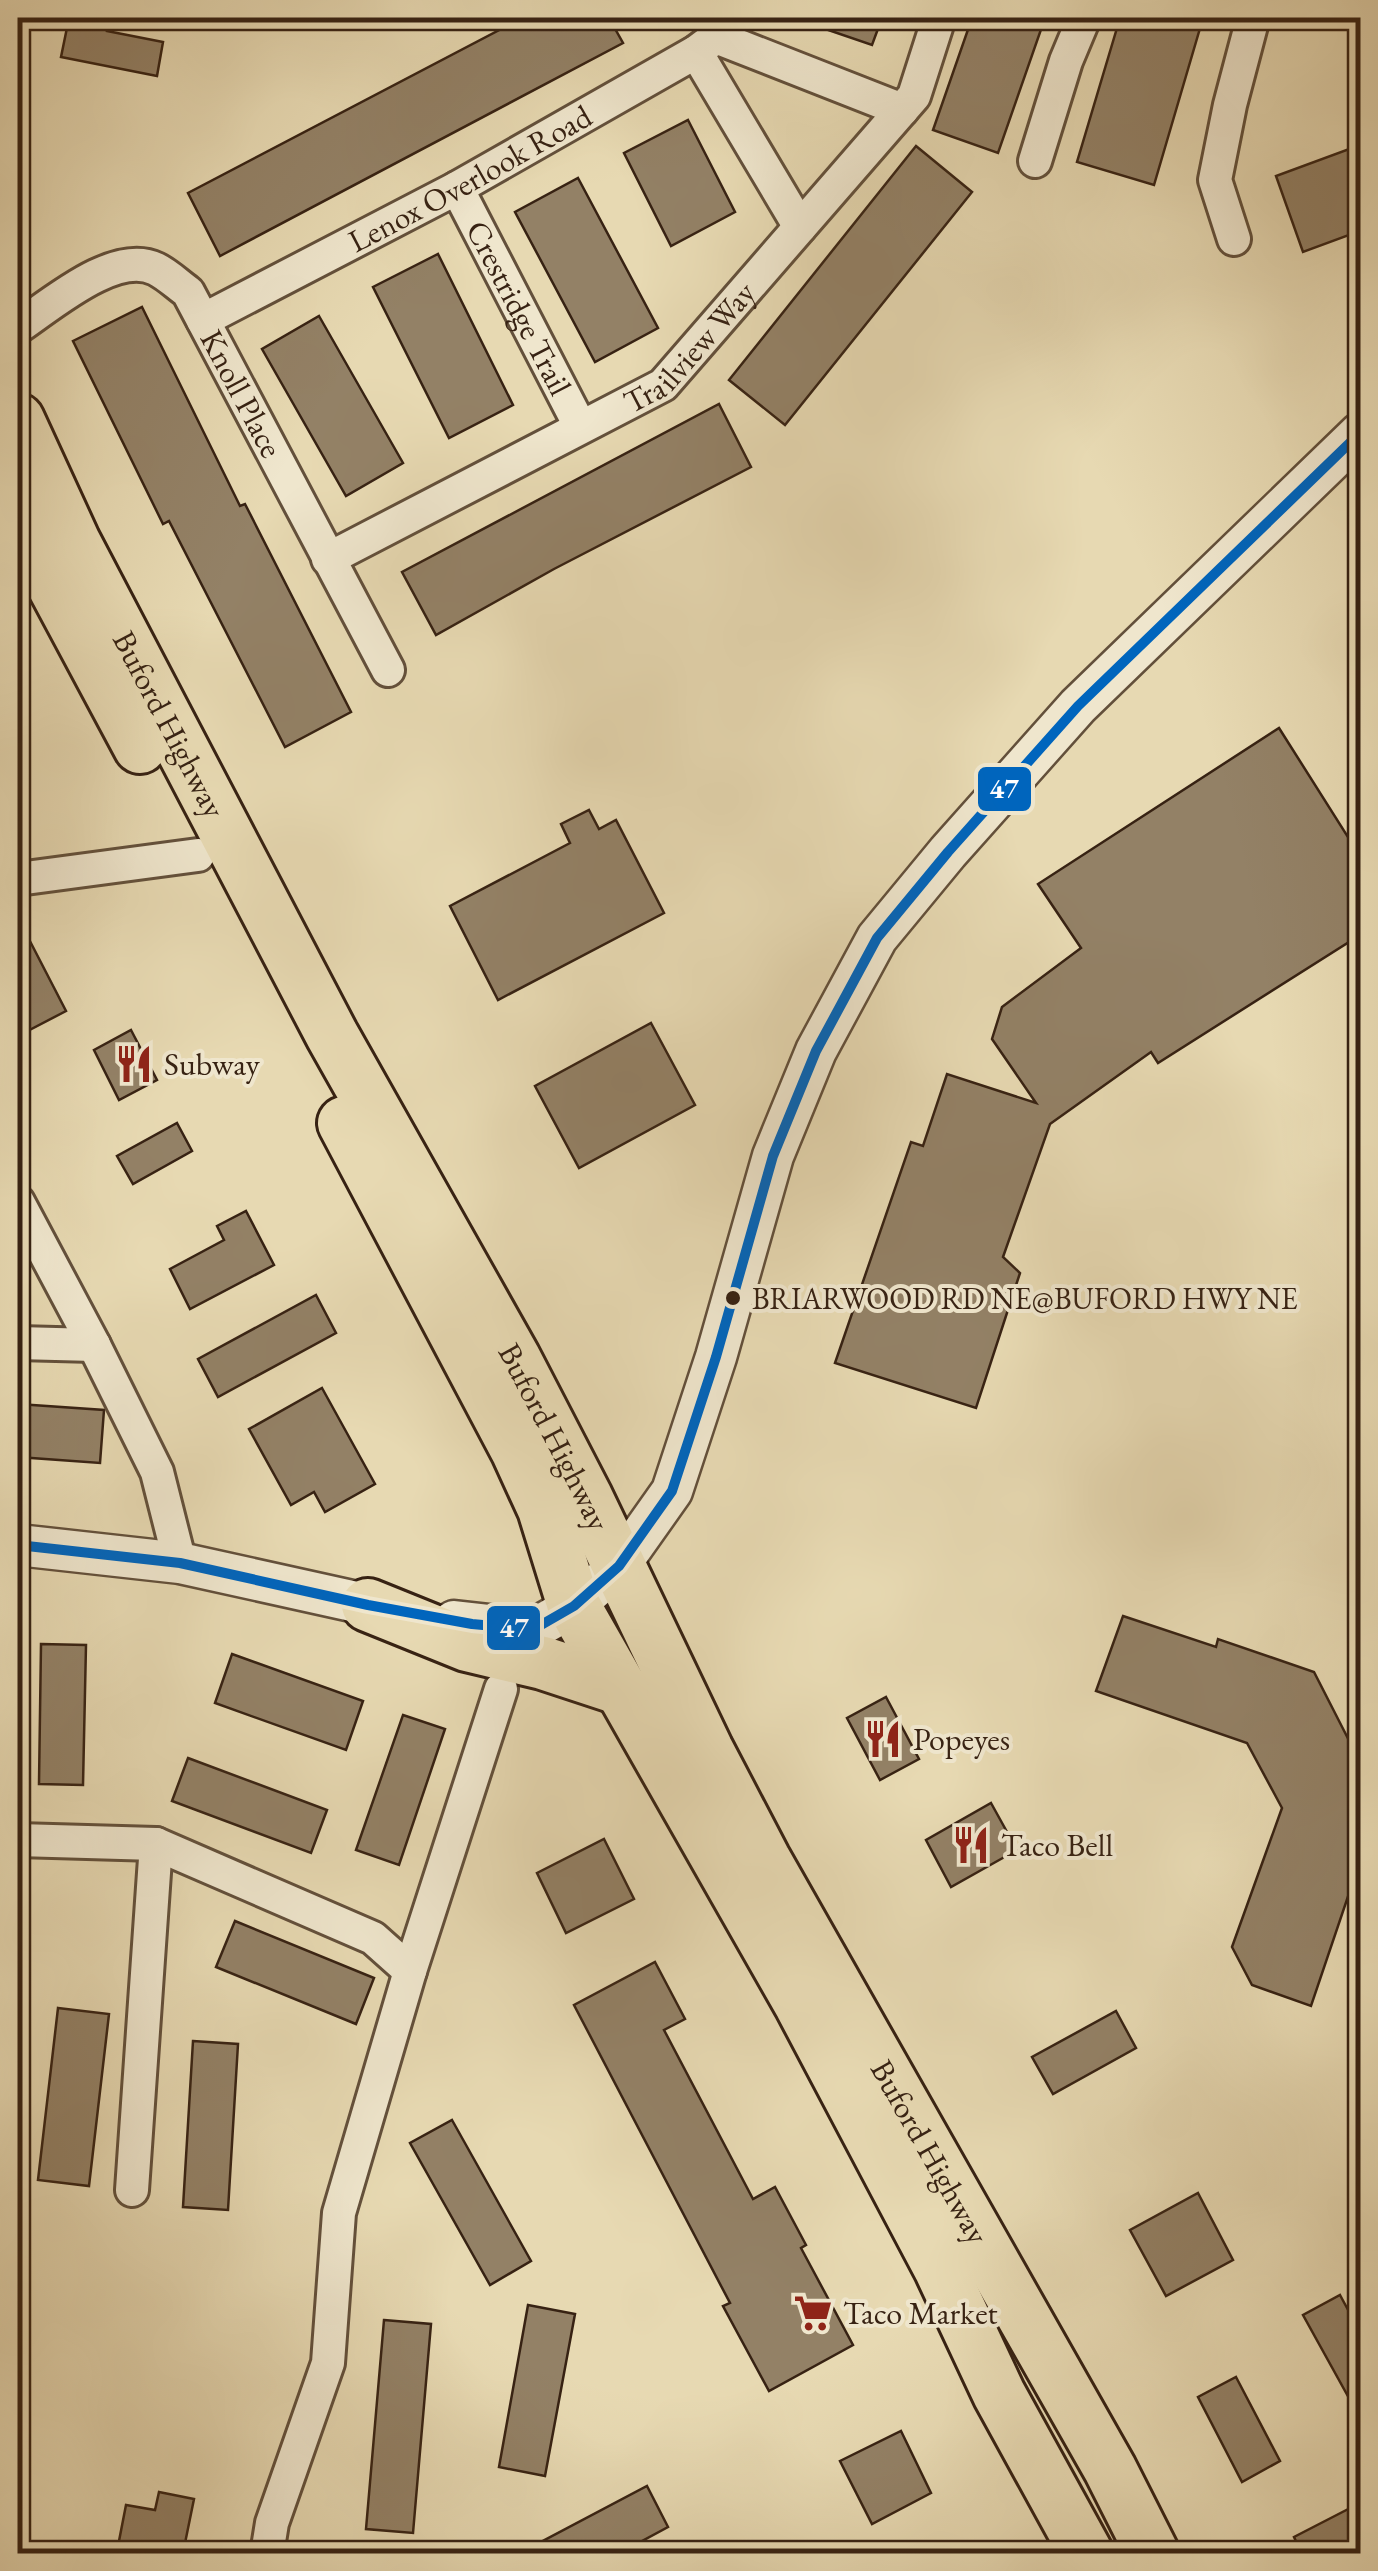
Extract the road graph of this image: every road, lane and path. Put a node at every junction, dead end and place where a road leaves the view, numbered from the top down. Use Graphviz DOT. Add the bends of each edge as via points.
graph roads {
  1 [pos="939,18"];
  2 [pos="1084,18"];
  3 [pos="1253,18"];
  4 [pos="711,35"];
  5 [pos="902,110"];
  6 [pos="1036,160"];
  7 [pos="457,188"];
  8 [pos="800,227"];
  9 [pos="1234,239"];
  10 [pos="203,320"];
  11 [pos="18,327"];
  12 [pos="18,420"];
  13 [pos="580,426"];
  14 [pos="1360,434"];
  15 [pos="24,547"];
  16 [pos="328,559"];
  17 [pos="388,670"];
  18 [pos="198,855"];
  19 [pos="18,879"];
  20 [pos="18,1202"];
  21 [pos="18,1343"];
  22 [pos="94,1345"];
  23 [pos="18,1545"];
  24 [pos="180,1563"];
  25 [pos="619,1566"];
  26 [pos="368,1606"];
  27 [pos="574,1606"];
  28 [pos="501,1689"];
  29 [pos="622,1689"];
  30 [pos="18,1840"];
  31 [pos="156,1844"];
  32 [pos="410,1971"];
  33 [pos="132,2190"];
  34 [pos="267,2554"];
  35 [pos="1086,2554"];
  36 [pos="1152,2554"];
  1 -- 5 [label="street, Trailview Way" via="914,96"];
  2 -- 6 [label="street"];
  3 -- 9 [label="street" via="1216,180"];
  4 -- 5 [label="street"];
  4 -- 7 [label="street, Lenox Overlook Road"];
  4 -- 8 [label="street"];
  5 -- 8 [label="street, Trailview Way"];
  7 -- 10 [label="street, Lenox Overlook Road"];
  7 -- 13 [label="street, Crestridge Trail"];
  8 -- 13 [label="street, Trailview Way" via="663,384"];
  10 -- 11 [label="street, Knoll Place" via="188,292 154,268 119,266"];
  10 -- 16 [label="street, Knoll Place"];
  12 -- 25 [label="main road, Buford Highway" via="218,818 514,1358"];
  13 -- 16 [label="street, Trailview Way"];
  14 -- 25 [label="street" via="1078,706 876,938 816,1050 773,1156 672,1491"];
  15 -- 18 [label="main road, Buford Highway"];
  16 -- 17 [label="street, Knoll Place"];
  18 -- 19 [label="street"];
  18 -- 27 [label="main road, Buford Highway" via="309,1051 517,1450 544,1509"];
  20 -- 22 [label="street"];
  21 -- 22 [label="street"];
  22 -- 24 [label="street" via="157,1472"];
  23 -- 24 [label="street"];
  24 -- 26 [label="street"];
  25 -- 27 [label="street"];
  25 -- 36 [label="main road, Buford Highway" via="764,1859"];
  26 -- 27 [label="street" via="516,1628 541,1624"];
  26 -- 29 [label="main road" via="467,1645"];
  27 -- 29 [label="main road, Buford Highway"];
  28 -- 32 [label="street"];
  29 -- 35 [label="main road, Buford Highway" via="801,2006"];
  30 -- 31 [label="street"];
  31 -- 32 [label="street" via="373,1938"];
  31 -- 33 [label="street"];
  32 -- 34 [label="street" via="339,2213 328,2362"];
}
